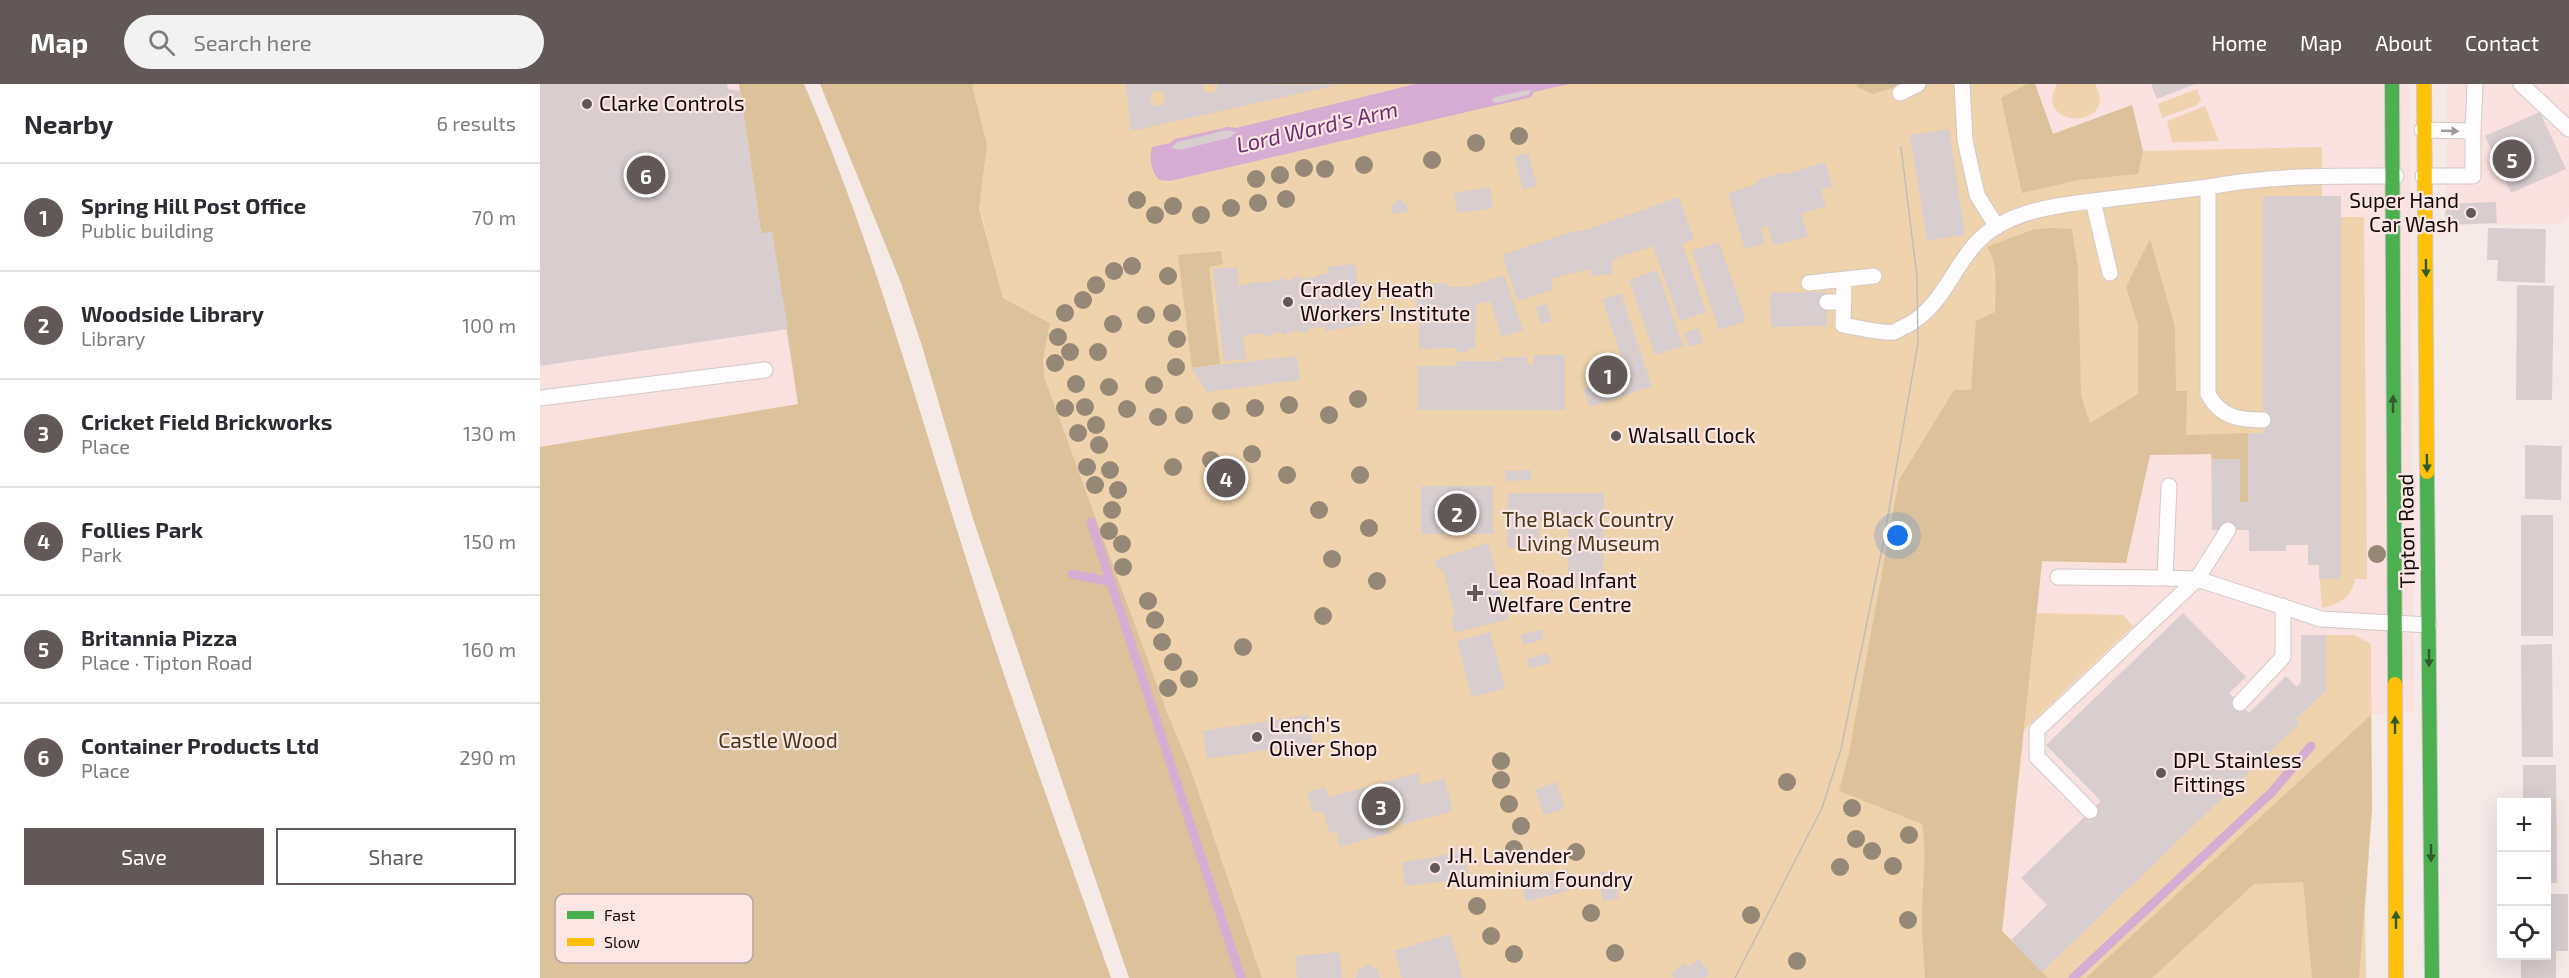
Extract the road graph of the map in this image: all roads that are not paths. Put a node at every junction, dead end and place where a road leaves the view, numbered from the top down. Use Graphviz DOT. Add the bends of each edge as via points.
graph roads {
  1 [pos="1918,84"];
  2 [pos="1962,84"];
  3 [pos="2391,84"];
  4 [pos="2424,84"];
  5 [pos="2475,84"];
  6 [pos="2521,84"];
  7 [pos="1900,93"];
  8 [pos="2569,129"];
  9 [pos="2425,130"];
  10 [pos="2474,131"];
  11 [pos="2392,135"];
  12 [pos="2392,176"];
  13 [pos="2425,176"];
  14 [pos="2208,187"];
  15 [pos="2093,201"];
  16 [pos="1997,227"];
  17 [pos="2110,273"];
  18 [pos="1874,276"];
  19 [pos="1844,280"];
  20 [pos="1809,283"];
  21 [pos="1827,302"];
  22 [pos="1844,302"];
  23 [pos="765,370"];
  24 [pos="540,398"];
  25 [pos="2263,420"];
  26 [pos="2169,486"];
  27 [pos="2228,530"];
  28 [pos="2058,577"];
  29 [pos="2165,578"];
  30 [pos="2197,579"];
  31 [pos="2283,606"];
  32 [pos="2394,624"];
  33 [pos="2429,625"];
  34 [pos="2240,703"];
  35 [pos="2090,811"];
  36 [pos="2396,978"];
  37 [pos="2432,978"];
  1 -- 7 [label="lane"];
  2 -- 16 [label="lane" via="1965,140 1977,195"];
  3 -- 11 [label="main road, Tipton Road"];
  4 -- 9 [label="main road, Tipton Road"];
  5 -- 10 [label="lane"];
  6 -- 8 [label="lane"];
  9 -- 10 [label="lane, one-way"];
  9 -- 11 [label="lane"];
  9 -- 13 [label="main road, Tipton Road"];
  10 -- 13 [label="lane" via="2474,176"];
  11 -- 12 [label="main road, Tipton Road"];
  12 -- 13 [label="lane"];
  12 -- 14 [label="lane" via="2243,180"];
  32 -- 12 [label="main road, Tipton Road, one-way"];
  13 -- 33 [label="main road, Tipton Road, one-way"];
  14 -- 15 [label="lane"];
  14 -- 25 [label="lane" via="2208,394 2213,404 2229,416"];
  15 -- 16 [label="lane" via="2036,212"];
  15 -- 17 [label="lane"];
  16 -- 22 [label="lane" via="1975,245 1930,307 1918,319 1893,332 1843,326"];
  18 -- 19 [label="lane"];
  19 -- 20 [label="lane"];
  19 -- 22 [label="lane"];
  21 -- 22 [label="lane"];
  23 -- 24 [label="lane"];
  26 -- 29 [label="lane"];
  27 -- 30 [label="lane"];
  28 -- 29 [label="lane"];
  29 -- 30 [label="lane"];
  30 -- 31 [label="lane"];
  30 -- 35 [label="lane" via="2037,730 2037,757"];
  31 -- 32 [label="lane" via="2321,619"];
  31 -- 34 [label="lane" via="2283,657"];
  32 -- 33 [label="lane"];
  36 -- 32 [label="main road, Tipton Road, one-way"];
  33 -- 37 [label="main road, Tipton Road, one-way"];
}
